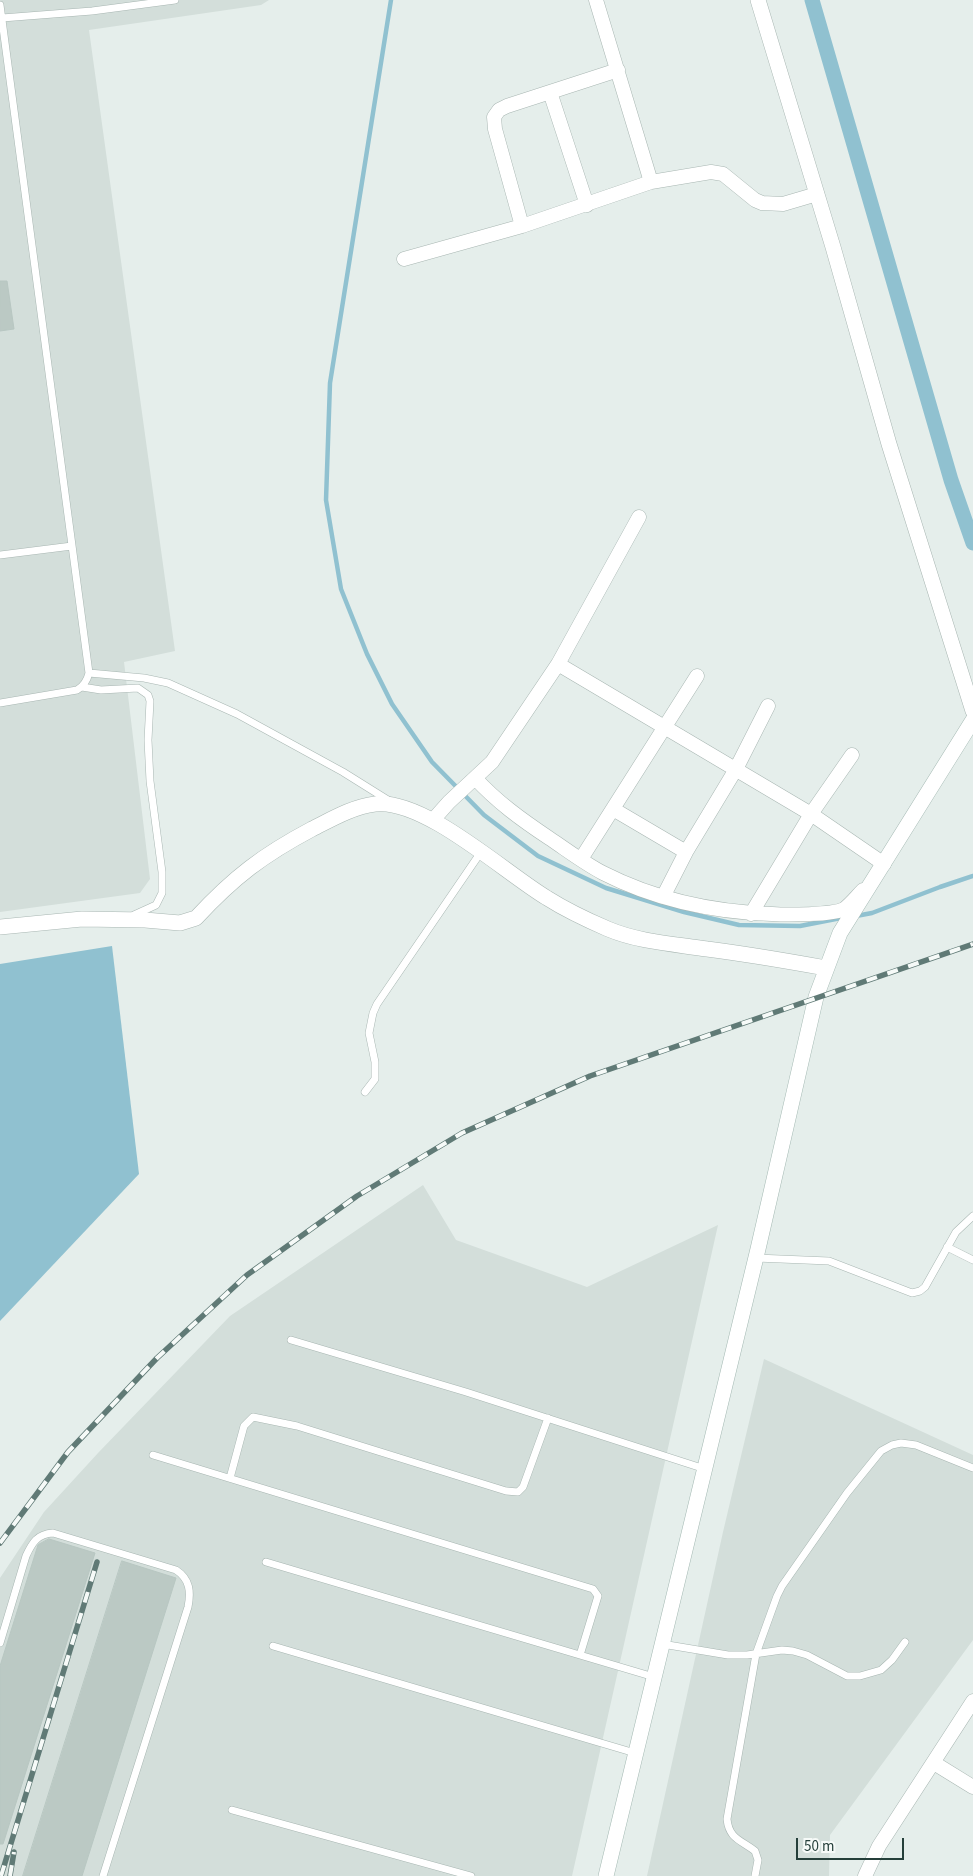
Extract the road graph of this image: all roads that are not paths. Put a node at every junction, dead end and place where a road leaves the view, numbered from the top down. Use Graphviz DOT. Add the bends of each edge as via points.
graph roads {
  1 [pos="175,0"];
  2 [pos="596,0"];
  3 [pos="758,0"];
  4 [pos="0,5"];
  5 [pos="2,18"];
  6 [pos="618,70"];
  7 [pos="550,92"];
  8 [pos="651,182"];
  9 [pos="817,194"];
  10 [pos="587,205"];
  11 [pos="522,226"];
  12 [pos="404,259"];
  13 [pos="639,517"];
  14 [pos="72,546"];
  15 [pos="0,555"];
  16 [pos="558,664"];
  17 [pos="89,673"];
  18 [pos="697,676"];
  19 [pos="82,687"];
  20 [pos="0,703"];
  21 [pos="768,706"];
  22 [pos="973,711"];
  23 [pos="973,720"];
  24 [pos="665,726"];
  25 [pos="852,755"];
  26 [pos="736,769"];
  27 [pos="472,782"];
  28 [pos="396,805"];
  29 [pos="613,809"];
  30 [pos="811,814"];
  31 [pos="433,820"];
  32 [pos="481,852"];
  33 [pos="686,852"];
  34 [pos="581,859"];
  35 [pos="884,864"];
  36 [pos="868,886"];
  37 [pos="663,897"];
  38 [pos="751,914"];
  39 [pos="125,920"];
  40 [pos="0,927"];
  41 [pos="826,968"];
  42 [pos="365,1092"];
  43 [pos="973,1216"];
  44 [pos="947,1247"];
  45 [pos="756,1258"];
  46 [pos="973,1260"];
  47 [pos="291,1340"];
  48 [pos="548,1418"];
  49 [pos="153,1455"];
  50 [pos="973,1468"];
  51 [pos="704,1469"];
  52 [pos="230,1478"];
  53 [pos="266,1562"];
  54 [pos="906,1642"];
  55 [pos="0,1643"];
  56 [pos="662,1644"];
  57 [pos="273,1646"];
  58 [pos="756,1654"];
  59 [pos="580,1655"];
  60 [pos="654,1676"];
  61 [pos="973,1701"];
  62 [pos="636,1753"];
  63 [pos="934,1762"];
  64 [pos="973,1787"];
  65 [pos="232,1810"];
  66 [pos="103,1876"];
  67 [pos="472,1876"];
  68 [pos="606,1876"];
  69 [pos="755,1876"];
  70 [pos="865,1876"];
  1 -- 5 [label="lane"];
  2 -- 6 [label="street"];
  3 -- 9 [label="street"];
  4 -- 5 [label="lane"];
  5 -- 14 [label="lane"];
  6 -- 7 [label="street"];
  6 -- 8 [label="street"];
  7 -- 10 [label="street"];
  7 -- 11 [label="street" via="507,106 494,116"];
  8 -- 9 [label="street" via="711,172 723,174 755,200 771,205"];
  8 -- 10 [label="street"];
  9 -- 22 [label="street" via="889,444"];
  10 -- 11 [label="street"];
  11 -- 12 [label="street"];
  13 -- 16 [label="street"];
  14 -- 15 [label="lane"];
  14 -- 17 [label="lane"];
  16 -- 24 [label="street"];
  16 -- 27 [label="street" via="492,762"];
  17 -- 19 [label="lane"];
  17 -- 28 [label="lane" via="168,683 237,714"];
  18 -- 24 [label="street"];
  19 -- 20 [label="lane"];
  19 -- 39 [label="lane" via="101,690 138,688 150,701 150,781 162,893 156,905"];
  21 -- 26 [label="street"];
  23 -- 35 [label="street"];
  24 -- 26 [label="street"];
  24 -- 29 [label="street"];
  25 -- 30 [label="street"];
  26 -- 30 [label="street"];
  26 -- 33 [label="street"];
  27 -- 31 [label="street"];
  27 -- 34 [label="street"];
  28 -- 31 [label="street"];
  28 -- 39 [label="street" via="375,804 356,808 289,841 238,876 196,918 189,921"];
  29 -- 33 [label="street"];
  29 -- 34 [label="street"];
  30 -- 35 [label="street"];
  30 -- 38 [label="street"];
  31 -- 32 [label="street"];
  32 -- 41 [label="street" via="547,898 609,929 637,939"];
  32 -- 42 [label="lane" via="377,1004 369,1033 375,1079"];
  33 -- 37 [label="street"];
  34 -- 37 [label="street" via="611,876"];
  35 -- 36 [label="street"];
  36 -- 38 [label="street" via="846,908 836,912"];
  36 -- 41 [label="street" via="840,933"];
  37 -- 38 [label="street" via="700,907"];
  39 -- 40 [label="street" via="64,920"];
  41 -- 45 [label="street" via="816,997"];
  43 -- 44 [label="lane" via="956,1232"];
  44 -- 45 [label="lane" via="925,1287 912,1293 829,1261"];
  44 -- 46 [label="lane"];
  45 -- 51 [label="street"];
  47 -- 48 [label="lane"];
  48 -- 51 [label="lane"];
  48 -- 52 [label="lane" via="523,1487 518,1492 297,1426 253,1417 244,1426"];
  49 -- 52 [label="lane"];
  50 -- 58 [label="lane" via="916,1445 901,1443 880,1451 782,1586"];
  51 -- 56 [label="street"];
  52 -- 59 [label="lane" via="593,1589 597,1598"];
  53 -- 59 [label="lane"];
  54 -- 58 [label="lane" via="882,1670 860,1676 847,1676 793,1651"];
  55 -- 66 [label="lane" via="26,1556 31,1545 45,1533 176,1570 186,1580 190,1595 188,1607"];
  56 -- 58 [label="lane" via="728,1654"];
  56 -- 60 [label="street"];
  57 -- 62 [label="lane"];
  58 -- 69 [label="lane" via="727,1819 734,1838 755,1851 758,1860"];
  59 -- 60 [label="lane"];
  60 -- 62 [label="street"];
  61 -- 63 [label="street"];
  62 -- 68 [label="street"];
  63 -- 64 [label="street"];
  63 -- 70 [label="street" via="878,1846"];
  65 -- 67 [label="lane"];
}
